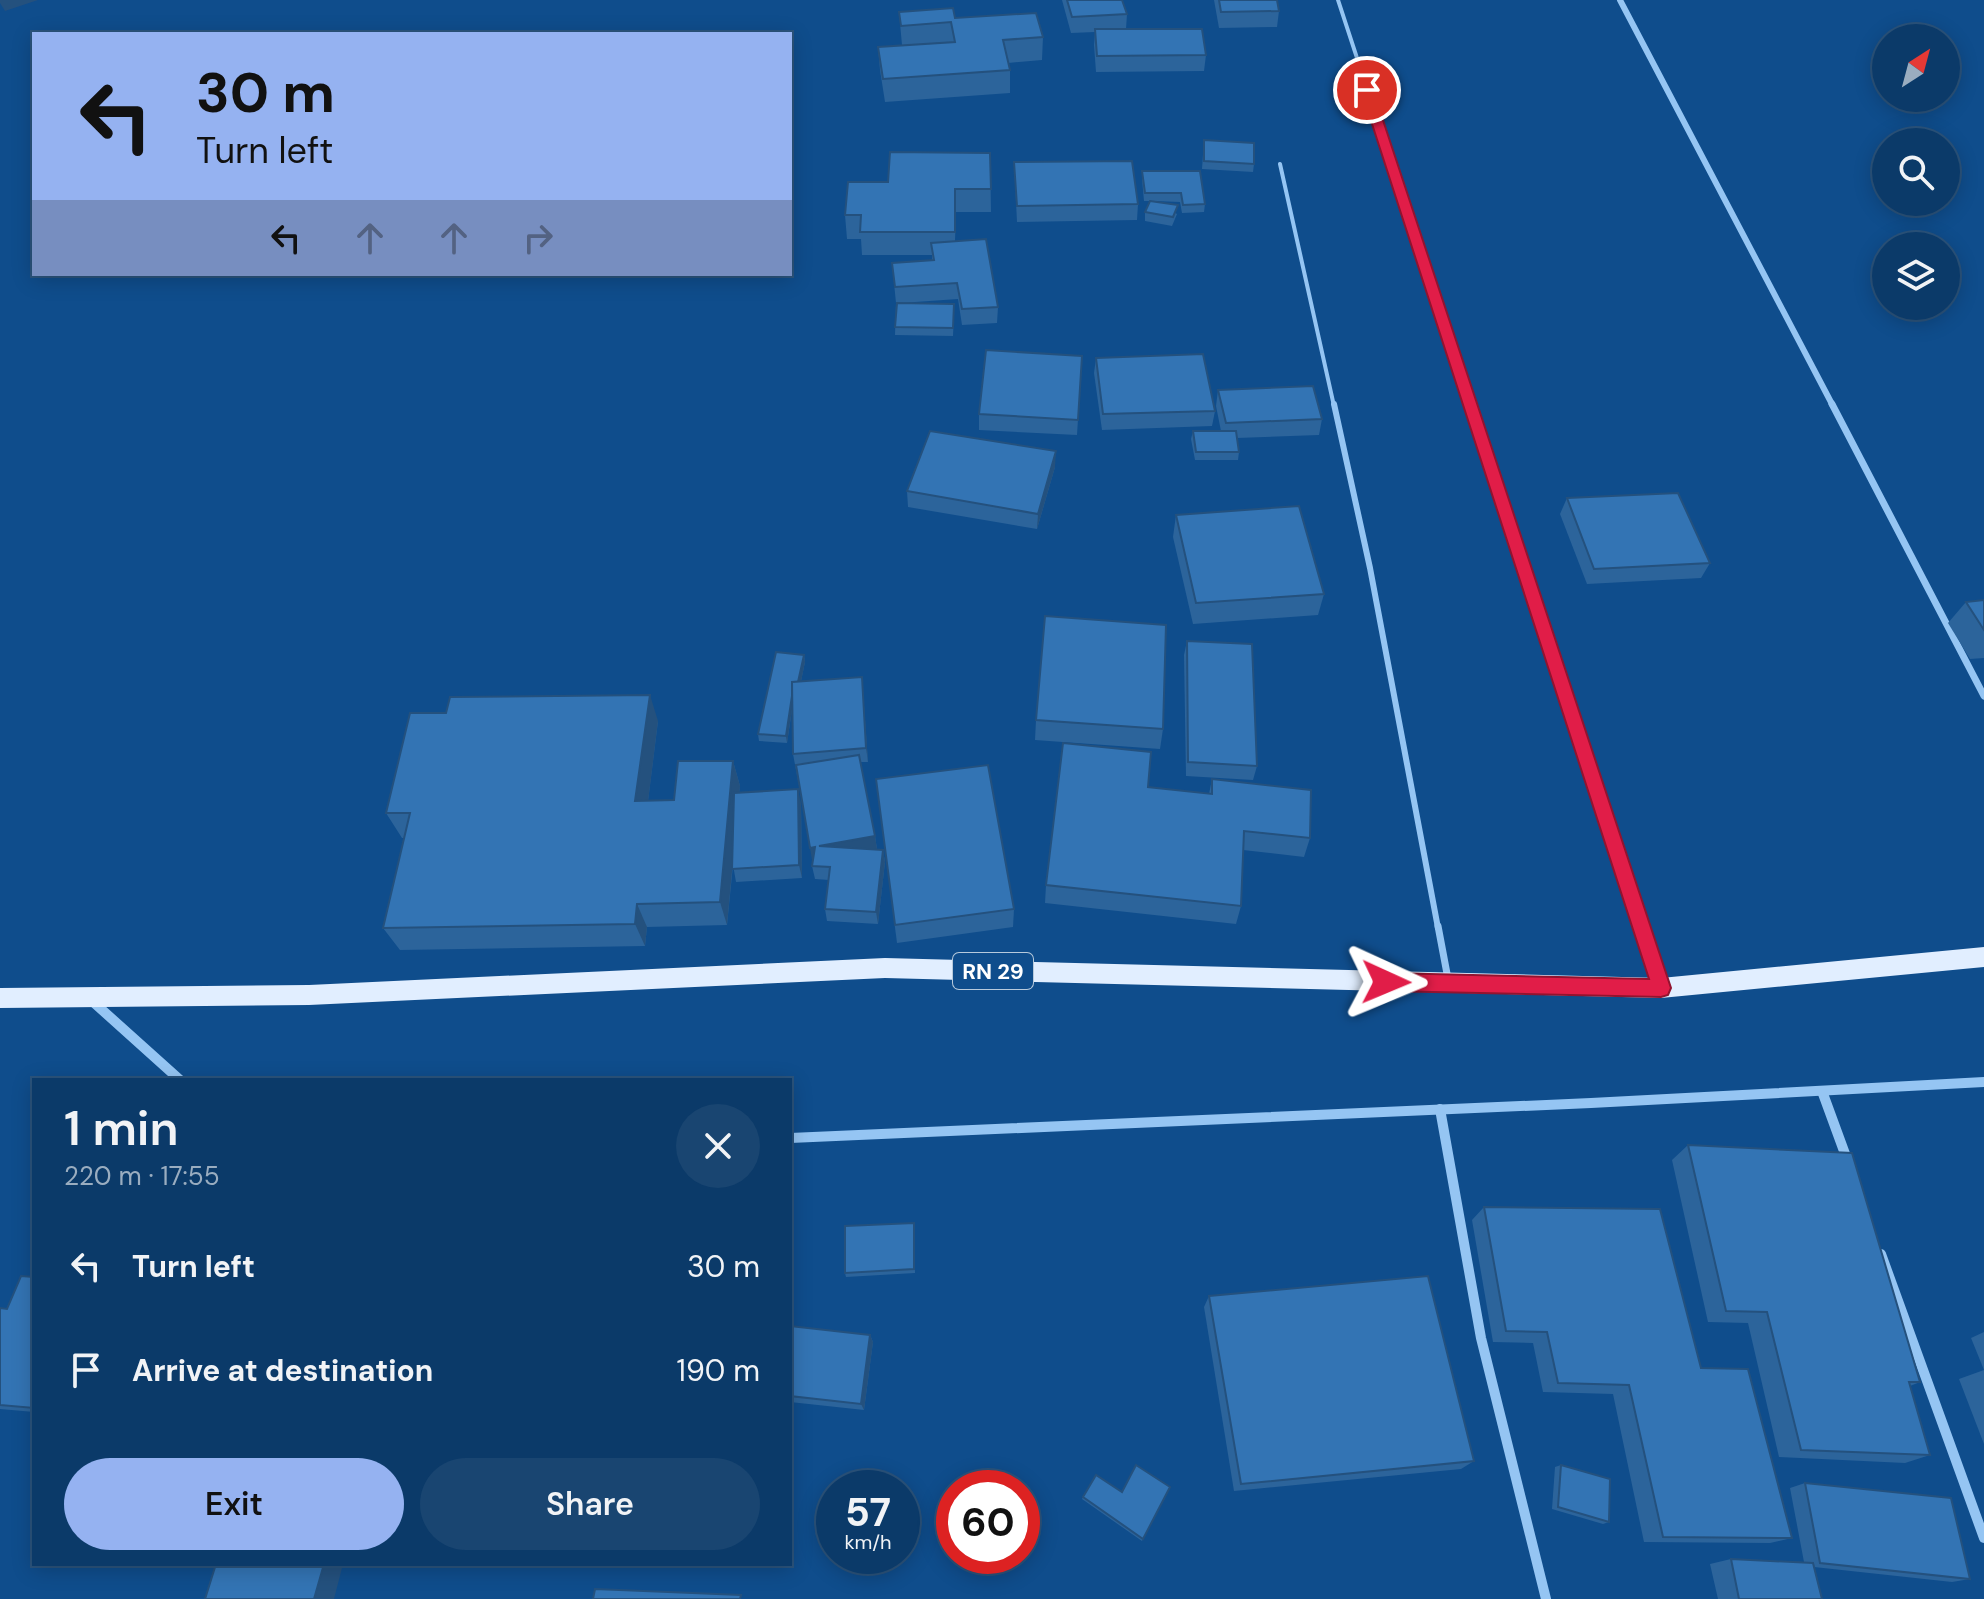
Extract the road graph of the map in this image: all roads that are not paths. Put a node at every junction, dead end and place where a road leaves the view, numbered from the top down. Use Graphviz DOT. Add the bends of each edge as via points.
graph roads {
  1 [pos="1338,0"];
  2 [pos="1620,0"];
  3 [pos="1280,164"];
  4 [pos="1984,696"];
  5 [pos="1984,957"];
  6 [pos="1448,983"];
  7 [pos="1661,988"];
  8 [pos="0,998"];
  9 [pos="89,998"];
  10 [pos="178,1078"];
  11 [pos="1984,1082"];
  12 [pos="1822,1091"];
  13 [pos="1440,1109"];
  14 [pos="792,1138"];
  15 [pos="1855,1181"];
  16 [pos="1876,1240"];
  17 [pos="1984,1538"];
  18 [pos="1546,1599"];
  1 -- 7 [label="lane"];
  2 -- 4 [label="street"];
  3 -- 6 [label="lane" via="1370,568"];
  5 -- 7 [label="main road, RN 29"];
  6 -- 7 [label="main road, RN 29"];
  6 -- 9 [label="main road, RN 29" via="885,968 309,995"];
  8 -- 9 [label="main road, RN 29"];
  9 -- 10 [label="street"];
  11 -- 12 [label="street"];
  12 -- 13 [label="street"];
  12 -- 15 [label="street"];
  13 -- 14 [label="street"];
  13 -- 18 [label="street" via="1481,1338"];
  16 -- 17 [label="street"];
}
